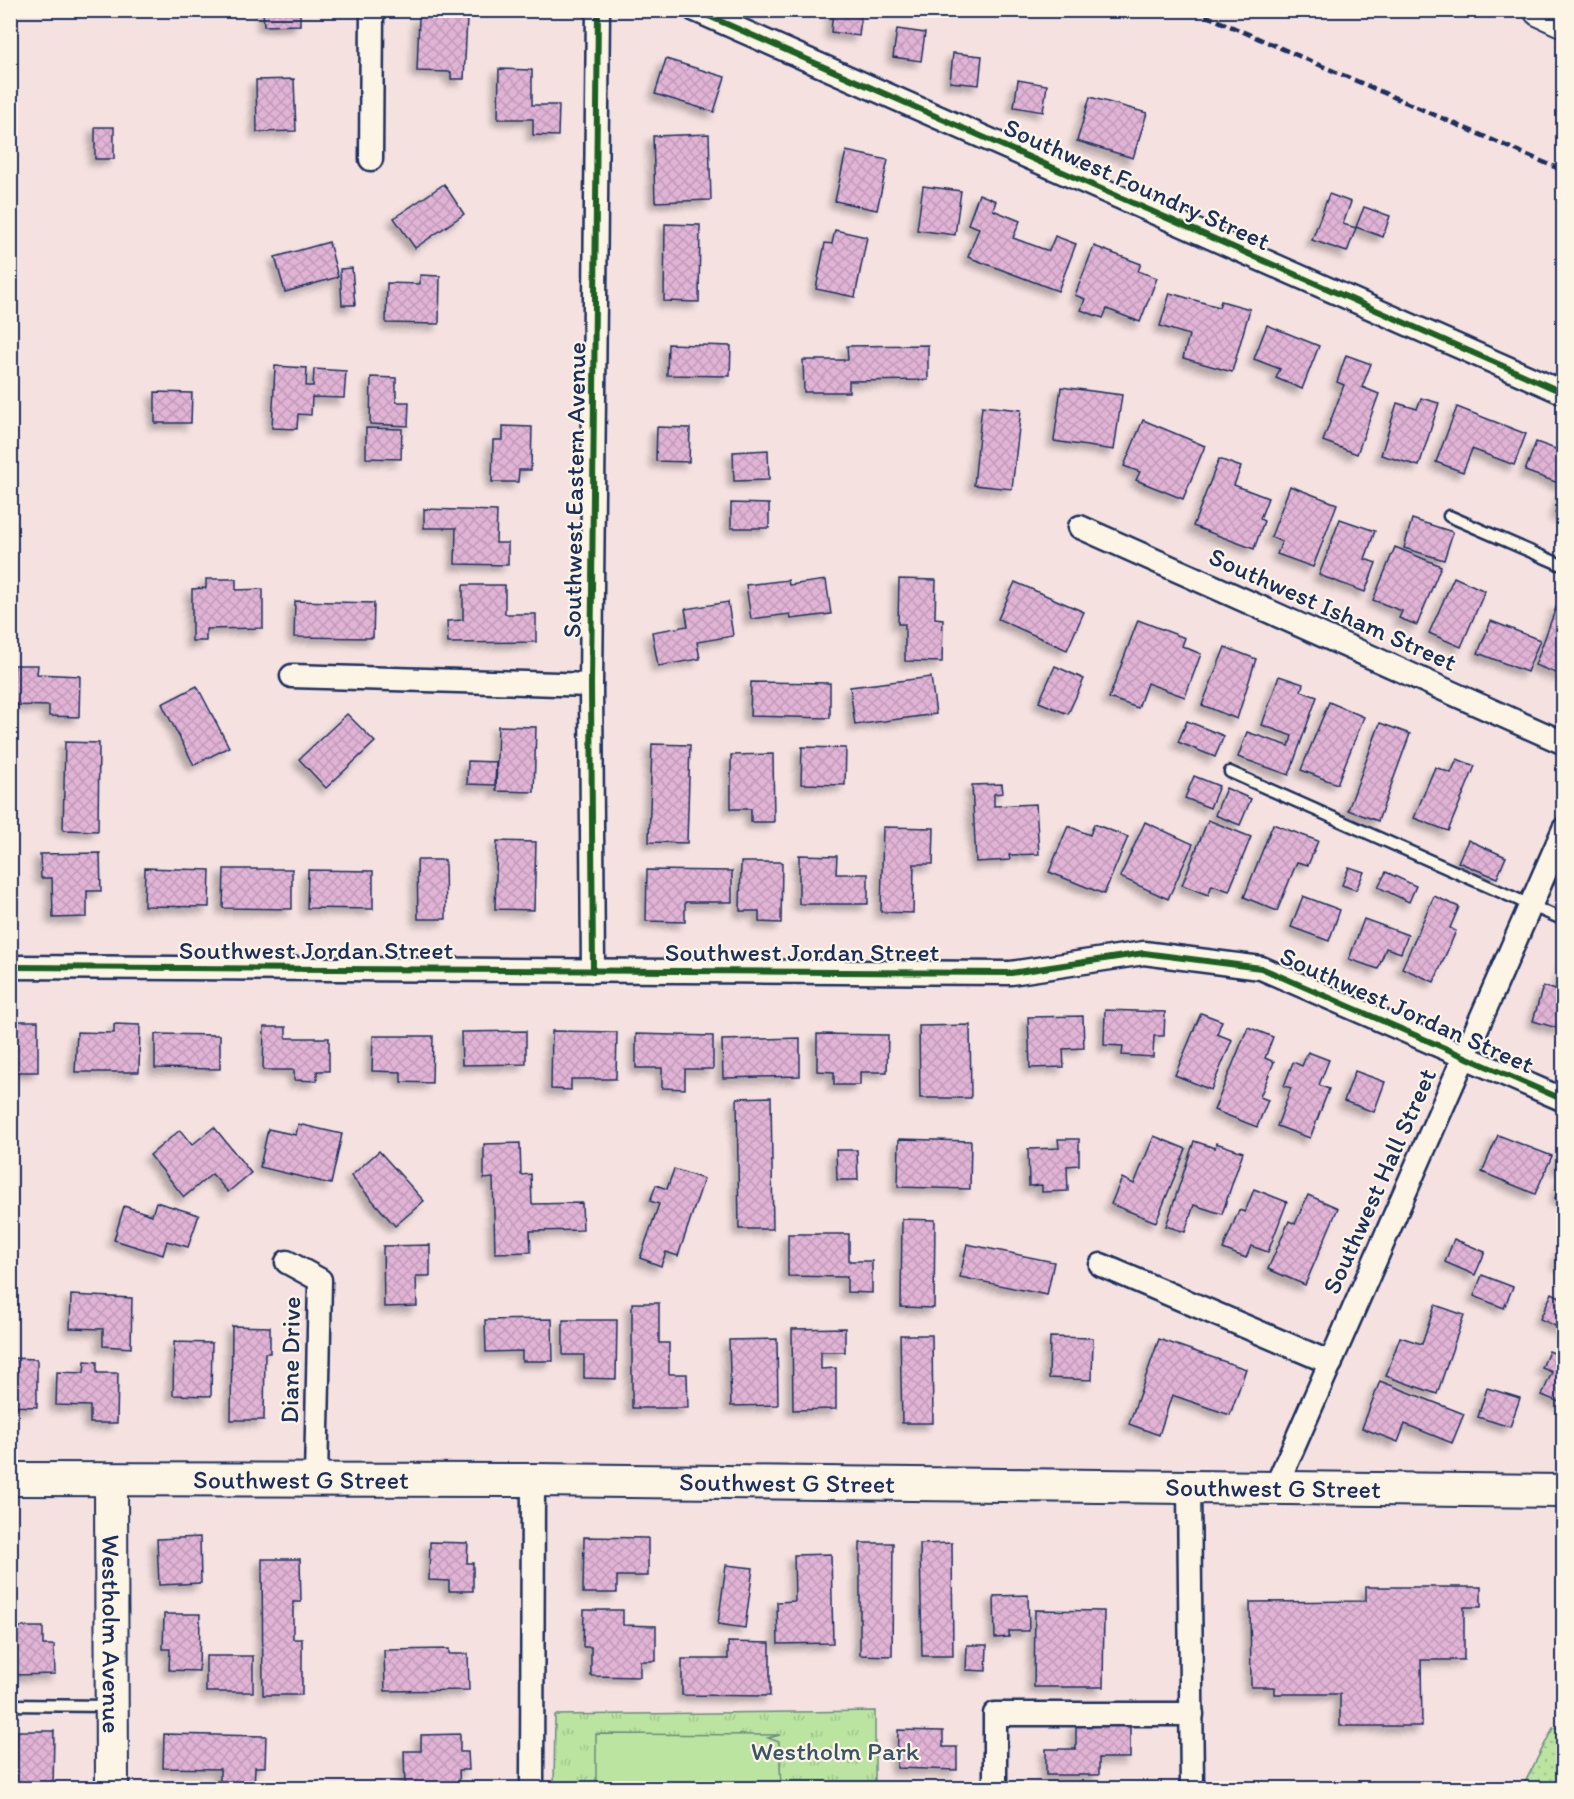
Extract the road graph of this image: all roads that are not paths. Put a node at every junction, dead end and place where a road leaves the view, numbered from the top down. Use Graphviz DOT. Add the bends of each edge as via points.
graph roads {
  1 [pos="372,10"];
  2 [pos="598,10"];
  3 [pos="695,10"];
  4 [pos="1540,10"];
  5 [pos="1563,21"];
  6 [pos="371,159"];
  7 [pos="1563,393"];
  8 [pos="1449,516"];
  9 [pos="1080,527"];
  10 [pos="1563,566"];
  11 [pos="292,676"];
  12 [pos="591,685"];
  13 [pos="1563,743"];
  14 [pos="1230,772"];
  15 [pos="1563,829"];
  16 [pos="1530,905"];
  17 [pos="1563,920"];
  18 [pos="10,967"];
  19 [pos="593,971"];
  20 [pos="1464,1056"];
  21 [pos="1563,1100"];
  22 [pos="287,1262"];
  23 [pos="1101,1265"];
  24 [pos="1331,1363"];
  25 [pos="10,1479"];
  26 [pos="316,1479"];
  27 [pos="533,1480"];
  28 [pos="111,1481"];
  29 [pos="1189,1488"];
  30 [pos="1275,1489"];
  31 [pos="1563,1491"];
  32 [pos="10,1705"];
  33 [pos="112,1706"];
  34 [pos="1192,1714"];
  35 [pos="112,1788"];
  36 [pos="532,1788"];
  37 [pos="995,1788"];
  38 [pos="1192,1788"];
  1 -- 6 [label="street"];
  2 -- 12 [label="street, Southwest Eastern Avenue"];
  3 -- 7 [label="street, Southwest Foundry Street"];
  4 -- 5 [label="main road"];
  8 -- 10 [label="lane"];
  9 -- 13 [label="street, Southwest Isham Street"];
  11 -- 12 [label="street"];
  12 -- 19 [label="street, Southwest Eastern Avenue"];
  14 -- 16 [label="lane"];
  15 -- 16 [label="street, Southwest Hall Street"];
  16 -- 17 [label="lane"];
  16 -- 20 [label="street, Southwest Hall Street"];
  18 -- 19 [label="street, Southwest Jordan Street"];
  19 -- 20 [label="street, Southwest Jordan Street" via="1011,973 1144,953 1261,968"];
  20 -- 21 [label="street, Southwest Jordan Street"];
  20 -- 24 [label="street, Southwest Hall Street"];
  22 -- 26 [label="street, Diane Drive" via="320,1280"];
  23 -- 24 [label="street"];
  24 -- 30 [label="street, Southwest Hall Street"];
  25 -- 28 [label="main road, Southwest G Street"];
  26 -- 27 [label="main road, Southwest G Street"];
  26 -- 28 [label="main road, Southwest G Street"];
  27 -- 29 [label="main road, Southwest G Street"];
  27 -- 36 [label="street"];
  28 -- 33 [label="main road, Westholm Avenue"];
  29 -- 30 [label="main road, Southwest G Street"];
  29 -- 34 [label="street"];
  30 -- 31 [label="main road, Southwest G Street"];
  32 -- 33 [label="lane"];
  33 -- 35 [label="main road, Westholm Avenue"];
  34 -- 37 [label="street" via="995,1714"];
  34 -- 38 [label="street"];
}
